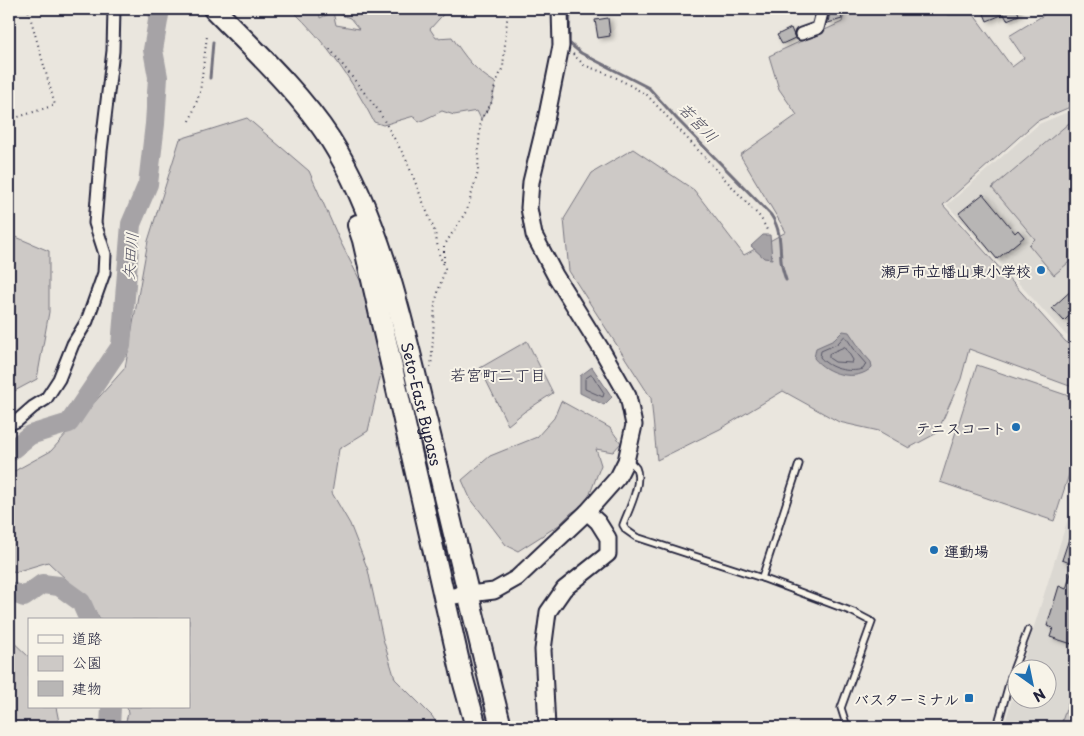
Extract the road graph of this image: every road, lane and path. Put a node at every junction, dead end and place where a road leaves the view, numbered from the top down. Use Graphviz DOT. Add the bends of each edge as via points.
graph roads {
  1 [pos="28,9"];
  2 [pos="114,9"];
  3 [pos="214,9"];
  4 [pos="508,9"];
  5 [pos="560,9"];
  6 [pos="823,9"];
  7 [pos="801,34"];
  8 [pos="207,36"];
  9 [pos="561,46"];
  10 [pos="330,49"];
  11 [pos="299,100"];
  12 [pos="9,120"];
  13 [pos="190,121"];
  14 [pos="767,230"];
  15 [pos="444,262"];
  16 [pos="415,374"];
  17 [pos="9,424"];
  18 [pos="626,459"];
  19 [pos="799,464"];
  20 [pos="587,512"];
  21 [pos="762,578"];
  22 [pos="467,593"];
  23 [pos="445,597"];
  24 [pos="1028,630"];
  25 [pos="476,727"];
  26 [pos="501,727"];
  27 [pos="547,727"];
  28 [pos="847,727"];
  29 [pos="997,727"];
  1 -- 12 [label="path" via="55,104"];
  2 -- 17 [label="street" via="113,51 95,223 105,254 104,273 87,321 72,344 59,379 46,399"];
  3 -- 11 [label="highway, Seto-East Bypass"];
  4 -- 15 [label="path" via="503,67 491,104 481,119 478,172 467,210 444,246"];
  5 -- 9 [label="street"];
  6 -- 7 [label="street" via="818,28"];
  8 -- 13 [label="path" via="200,92"];
  9 -- 14 [label="path" via="584,65 648,95 760,218"];
  9 -- 18 [label="street" via="531,182 529,208 534,235 555,275 628,396 634,425"];
  10 -- 15 [label="path" via="378,110 406,159 436,232 439,254"];
  11 -- 16 [label="highway, Seto-East Bypass" via="331,141 367,214 381,251"];
  11 -- 23 [label="highway, Seto-East Bypass" via="344,185 364,240"];
  15 -- 16 [label="path" via="435,303 431,369"];
  16 -- 22 [label="highway, Seto-East Bypass"];
  18 -- 20 [label="street" via="618,477"];
  18 -- 21 [label="lane" via="636,467 638,477 636,493 623,525 626,530 636,538"];
  19 -- 21 [label="lane"];
  20 -- 22 [label="street" via="517,578 494,591"];
  20 -- 27 [label="street" via="608,538 608,554 564,590 548,612 543,650"];
  21 -- 28 [label="lane" via="872,622 841,708"];
  22 -- 23 [label="street"];
  22 -- 26 [label="highway, Seto-East Bypass"];
  23 -- 25 [label="highway, Seto-East Bypass"];
  24 -- 29 [label="lane"];
}
